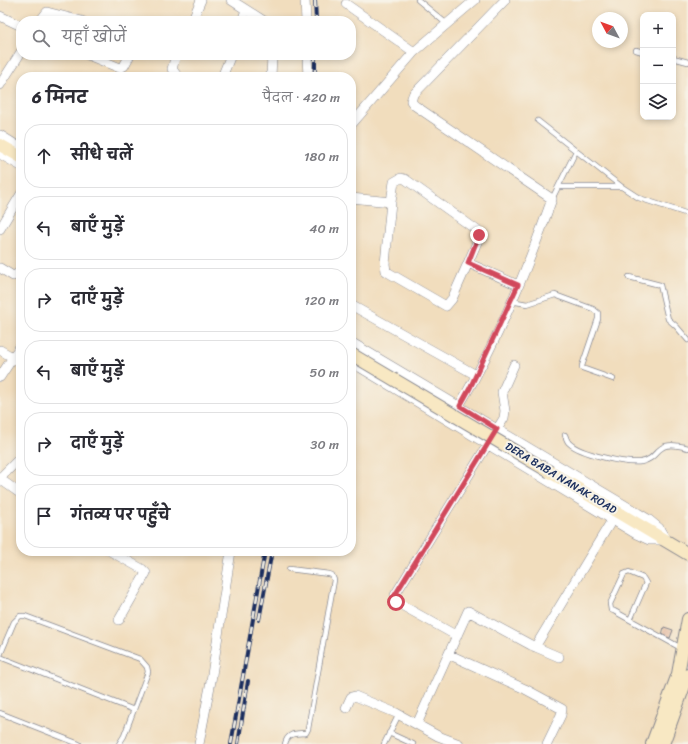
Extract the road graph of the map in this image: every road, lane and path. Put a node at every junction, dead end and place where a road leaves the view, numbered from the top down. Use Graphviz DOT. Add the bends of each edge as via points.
graph roads {
  1 [pos="201,0"];
  2 [pos="231,0"];
  3 [pos="305,0"];
  4 [pos="418,0"];
  5 [pos="475,0"];
  6 [pos="505,0"];
  7 [pos="346,4"];
  8 [pos="246,10"];
  9 [pos="0,16"];
  10 [pos="44,16"];
  11 [pos="63,16"];
  12 [pos="194,16"];
  13 [pos="244,16"];
  14 [pos="256,16"];
  15 [pos="306,16"];
  16 [pos="16,24"];
  17 [pos="448,25"];
  18 [pos="636,50"];
  19 [pos="640,51"];
  20 [pos="414,52"];
  21 [pos="676,59"];
  22 [pos="16,60"];
  23 [pos="100,60"];
  24 [pos="127,60"];
  25 [pos="175,60"];
  26 [pos="229,60"];
  27 [pos="272,60"];
  28 [pos="307,60"];
  29 [pos="688,62"];
  30 [pos="174,72"];
  31 [pos="224,72"];
  32 [pos="270,72"];
  33 [pos="308,72"];
  34 [pos="0,86"];
  35 [pos="356,119"];
  36 [pos="538,121"];
  37 [pos="0,135"];
  38 [pos="0,145"];
  39 [pos="16,145"];
  40 [pos="576,151"];
  41 [pos="0,154"];
  42 [pos="16,154"];
  43 [pos="16,163"];
  44 [pos="558,187"];
  45 [pos="622,187"];
  46 [pos="356,198"];
  47 [pos="552,199"];
  48 [pos="16,202"];
  49 [pos="391,202"];
  50 [pos="688,214"];
  51 [pos="0,229"];
  52 [pos="468,263"];
  53 [pos="0,268"];
  54 [pos="16,274"];
  55 [pos="629,277"];
  56 [pos="518,285"];
  57 [pos="511,301"];
  58 [pos="356,308"];
  59 [pos="688,340"];
  60 [pos="356,345"];
  61 [pos="0,350"];
  62 [pos="16,352"];
  63 [pos="13,357"];
  64 [pos="356,357"];
  65 [pos="16,359"];
  66 [pos="356,365"];
  67 [pos="514,365"];
  68 [pos="476,375"];
  69 [pos="0,377"];
  70 [pos="613,379"];
  71 [pos="460,406"];
  72 [pos="497,429"];
  73 [pos="565,435"];
  74 [pos="488,445"];
  75 [pos="688,448"];
  76 [pos="16,462"];
  77 [pos="0,478"];
  78 [pos="16,490"];
  79 [pos="612,520"];
  80 [pos="666,540"];
  81 [pos="688,554"];
  82 [pos="119,556"];
  83 [pos="230,556"];
  84 [pos="289,569"];
  85 [pos="688,619"];
  86 [pos="119,620"];
  87 [pos="630,620"];
  88 [pos="457,636"];
  89 [pos="535,647"];
  90 [pos="683,648"];
  91 [pos="450,654"];
  92 [pos="0,656"];
  93 [pos="559,658"];
  94 [pos="688,675"];
  95 [pos="346,708"];
  96 [pos="134,710"];
  97 [pos="0,713"];
  98 [pos="399,714"];
  99 [pos="417,724"];
  100 [pos="389,733"];
  101 [pos="79,744"];
  102 [pos="119,744"];
  103 [pos="199,744"];
  104 [pos="285,744"];
  105 [pos="384,744"];
  106 [pos="413,744"];
  107 [pos="457,744"];
  108 [pos="547,744"];
  109 [pos="652,744"];
  110 [pos="663,744"];
  1 -- 12 [label="street"];
  2 -- 8 [label="street"];
  3 -- 15 [label="street"];
  4 -- 17 [label="lane"];
  5 -- 17 [label="street"];
  6 -- 47 [label="street" via="413,95 411,101"];
  7 -- 20 [label="street"];
  8 -- 13 [label="street"];
  8 -- 14 [label="street"];
  9 -- 16 [label="street"];
  10 -- 11 [label="street" via="47,12"];
  17 -- 20 [label="street"];
  18 -- 19 [label="lane"];
  20 -- 35 [label="street"];
  21 -- 29 [label="lane"];
  22 -- 34 [label="street"];
  23 -- 24 [label="street" via="120,68"];
  25 -- 30 [label="street" via="172,69"];
  26 -- 31 [label="street"];
  27 -- 32 [label="street"];
  28 -- 33 [label="street"];
  36 -- 40 [label="lane"];
  37 -- 39 [label="street"];
  38 -- 42 [label="main road"];
  40 -- 44 [label="lane"];
  40 -- 45 [label="lane"];
  41 -- 43 [label="street"];
  44 -- 45 [label="lane"];
  44 -- 47 [label="lane"];
  45 -- 50 [label="lane" via="639,198"];
  46 -- 49 [label="street"];
  47 -- 56 [label="street"];
  48 -- 51 [label="street"];
  49 -- 52 [label="street" via="394,182 405,180 476,228 479,235"];
  49 -- 52 [label="street" via="386,271 446,306 452,299"];
  52 -- 56 [label="street"];
  53 -- 54 [label="street" via="13,276"];
  55 -- 59 [label="lane" via="660,285 668,319"];
  56 -- 57 [label="street"];
  57 -- 68 [label="street"];
  57 -- 70 [label="lane" via="527,304 555,295 593,309 598,313 598,319 582,368"];
  58 -- 68 [label="street"];
  60 -- 71 [label="street"];
  61 -- 63 [label="street"];
  62 -- 63 [label="street"];
  63 -- 65 [label="street"];
  63 -- 69 [label="street"];
  64 -- 80 [label="main road, DERA BABA NANAK ROAD, bridge"];
  66 -- 74 [label="street"];
  67 -- 72 [label="street" via="502,392 505,411"];
  68 -- 71 [label="street"];
  71 -- 72 [label="street"];
  72 -- 74 [label="street"];
  72 -- 80 [label="street" via="648,518 659,528"];
  73 -- 75 [label="lane" via="569,444 588,453 633,462 648,460 669,444"];
  74 -- 79 [label="street"];
  74 -- 88 [label="street" via="394,599 400,605"];
  76 -- 77 [label="street"];
  77 -- 78 [label="street"];
  79 -- 80 [label="street" via="644,538"];
  79 -- 89 [label="street"];
  80 -- 81 [label="main road, DERA BABA NANAK ROAD"];
  82 -- 86 [label="street" via="146,573"];
  83 -- 103 [label="street"];
  84 -- 104 [label="lane" via="329,574 334,580 308,729 306,732 292,734 286,739"];
  85 -- 90 [label="main road"];
  87 -- 87 [label="lane" via="610,607 624,574 629,572 643,578 646,583"];
  87 -- 90 [label="lane"];
  88 -- 89 [label="street" via="466,614 470,611"];
  88 -- 91 [label="street"];
  89 -- 93 [label="street"];
  90 -- 109 [label="main road" via="678,674"];
  91 -- 99 [label="street"];
  91 -- 108 [label="street" via="562,709"];
  92 -- 96 [label="lane"];
  92 -- 96 [label="lane" via="14,622 20,616 26,616 140,659 148,672"];
  94 -- 110 [label="main road"];
  95 -- 98 [label="street" via="353,696"];
  96 -- 102 [label="lane"];
  97 -- 101 [label="lane"];
  98 -- 99 [label="street"];
  98 -- 100 [label="lane"];
  99 -- 107 [label="street"];
  100 -- 105 [label="lane"];
  100 -- 106 [label="lane"];
}
